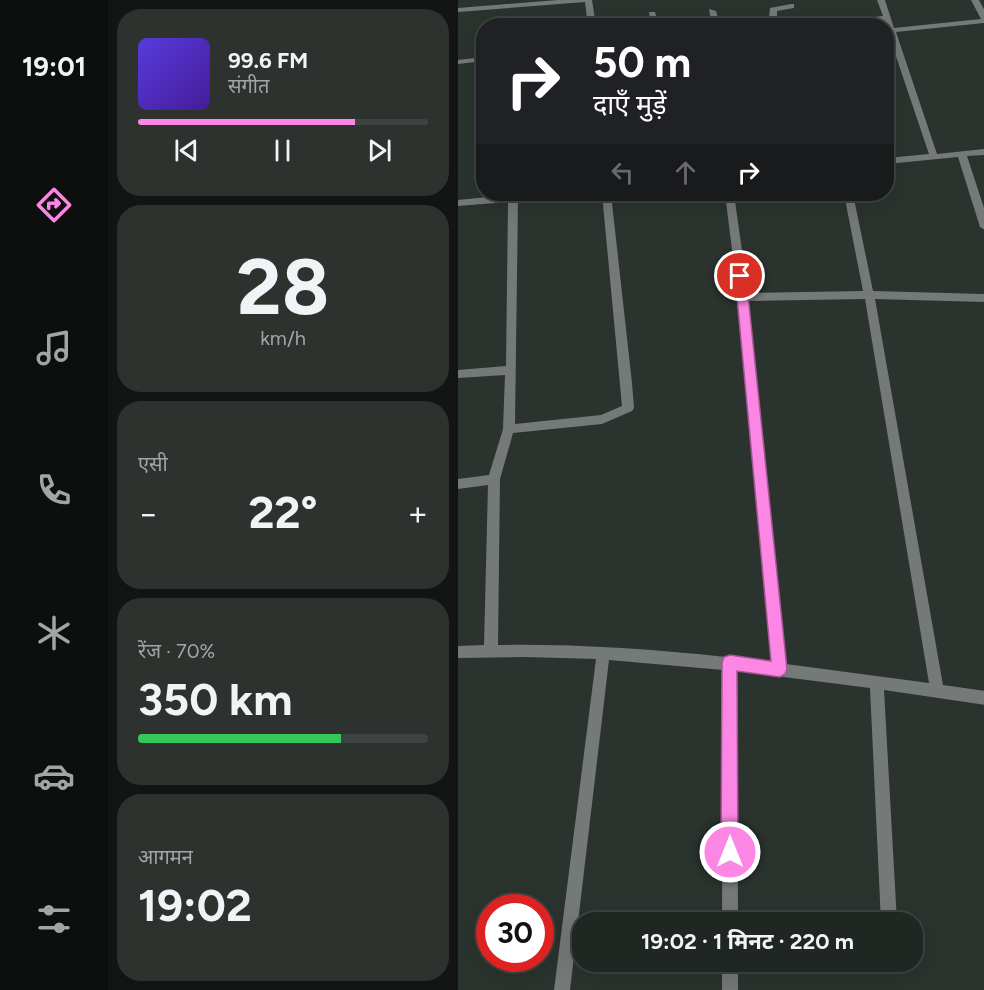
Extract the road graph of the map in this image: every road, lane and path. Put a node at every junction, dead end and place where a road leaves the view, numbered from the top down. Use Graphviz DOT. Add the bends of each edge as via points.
graph roads {
  1 [pos="587,0"];
  2 [pos="881,0"];
  3 [pos="975,0"];
  4 [pos="480,4"];
  5 [pos="791,6"];
  6 [pos="458,10"];
  7 [pos="712,11"];
  8 [pos="652,14"];
  9 [pos="590,18"];
  10 [pos="653,18"];
  11 [pos="714,18"];
  12 [pos="774,18"];
  13 [pos="888,18"];
  14 [pos="984,21"];
  15 [pos="894,30"];
  16 [pos="894,33"];
  17 [pos="476,60"];
  18 [pos="458,62"];
  19 [pos="984,152"];
  20 [pos="962,155"];
  21 [pos="934,157"];
  22 [pos="894,160"];
  23 [pos="476,201"];
  24 [pos="514,201"];
  25 [pos="607,201"];
  26 [pos="730,201"];
  27 [pos="850,201"];
  28 [pos="458,203"];
  29 [pos="984,227"];
  30 [pos="869,295"];
  31 [pos="743,297"];
  32 [pos="984,298"];
  33 [pos="511,370"];
  34 [pos="458,374"];
  35 [pos="509,429"];
  36 [pos="494,479"];
  37 [pos="458,484"];
  38 [pos="491,651"];
  39 [pos="458,652"];
  40 [pos="603,655"];
  41 [pos="730,662"];
  42 [pos="780,669"];
  43 [pos="877,683"];
  44 [pos="937,691"];
  45 [pos="984,698"];
  46 [pos="730,912"];
  47 [pos="888,912"];
  48 [pos="730,972"];
  49 [pos="562,990"];
  50 [pos="730,990"];
  1 -- 4 [label="street"];
  1 -- 9 [label="street"];
  2 -- 13 [label="street"];
  3 -- 14 [label="street"];
  4 -- 6 [label="street"];
  5 -- 12 [label="street" via="773,10"];
  7 -- 11 [label="street"];
  8 -- 10 [label="street"];
  14 -- 15 [label="street"];
  16 -- 21 [label="street"];
  17 -- 18 [label="street"];
  19 -- 20 [label="street"];
  20 -- 21 [label="street"];
  20 -- 29 [label="street"];
  21 -- 22 [label="street"];
  23 -- 28 [label="street"];
  24 -- 33 [label="street"];
  25 -- 35 [label="street" via="628,408 602,419"];
  26 -- 31 [label="street"];
  27 -- 30 [label="street"];
  30 -- 31 [label="street"];
  30 -- 32 [label="street"];
  30 -- 44 [label="street"];
  31 -- 42 [label="street"];
  33 -- 34 [label="street"];
  33 -- 35 [label="street"];
  35 -- 36 [label="street"];
  36 -- 37 [label="street"];
  36 -- 38 [label="street"];
  38 -- 39 [label="street"];
  38 -- 40 [label="street"];
  40 -- 41 [label="street"];
  40 -- 49 [label="street"];
  41 -- 42 [label="street"];
  41 -- 46 [label="street"];
  42 -- 43 [label="street"];
  43 -- 44 [label="street"];
  43 -- 47 [label="street"];
  44 -- 45 [label="street"];
  48 -- 50 [label="street"];
}
